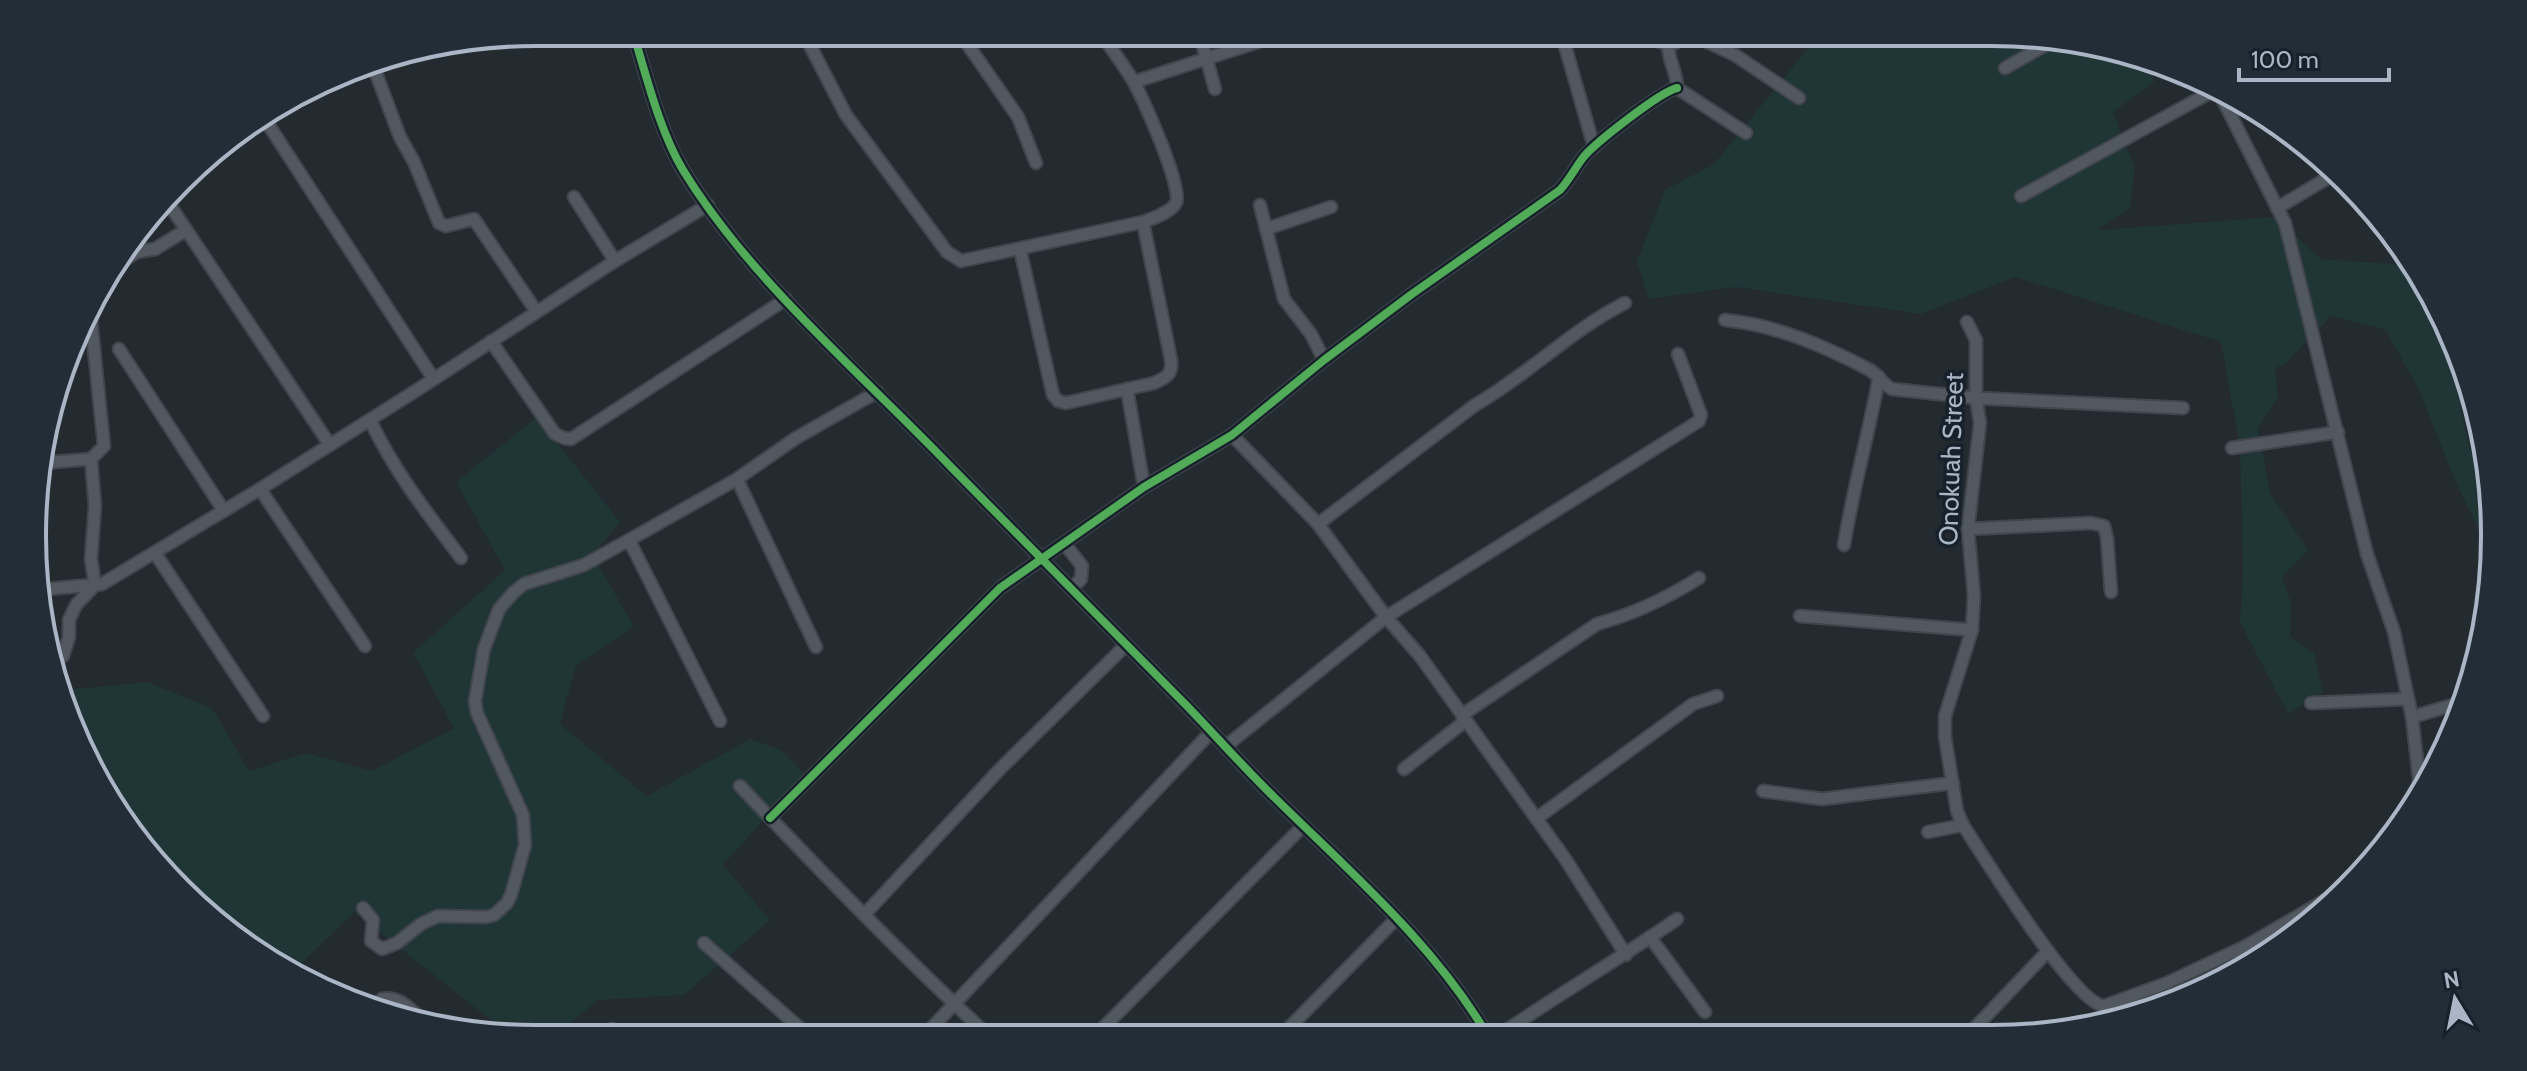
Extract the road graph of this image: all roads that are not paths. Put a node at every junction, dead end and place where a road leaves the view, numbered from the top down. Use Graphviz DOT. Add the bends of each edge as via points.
graph roads {
  1 [pos="637,46"];
  2 [pos="810,46"];
  3 [pos="969,46"];
  4 [pos="1110,46"];
  5 [pos="1203,46"];
  6 [pos="1240,46"];
  7 [pos="1565,46"];
  8 [pos="1668,46"];
  9 [pos="1715,46"];
  10 [pos="1237,47"];
  11 [pos="2040,48"];
  12 [pos="1206,58"];
  13 [pos="2005,68"];
  14 [pos="376,73"];
  15 [pos="1134,82"];
  16 [pos="1677,88"];
  17 [pos="1215,89"];
  18 [pos="2206,95"];
  19 [pos="1799,98"];
  20 [pos="2226,106"];
  21 [pos="269,125"];
  22 [pos="1746,133"];
  23 [pos="1594,147"];
  24 [pos="1036,163"];
  25 [pos="2327,179"];
  26 [pos="2021,196"];
  27 [pos="574,197"];
  28 [pos="708,205"];
  29 [pos="1260,205"];
  30 [pos="1331,207"];
  31 [pos="172,208"];
  32 [pos="2277,208"];
  33 [pos="1143,222"];
  34 [pos="1266,229"];
  35 [pos="186,230"];
  36 [pos="1020,249"];
  37 [pos="137,252"];
  38 [pos="615,261"];
  39 [pos="786,299"];
  40 [pos="1625,303"];
  41 [pos="536,311"];
  42 [pos="1725,320"];
  43 [pos="1967,322"];
  44 [pos="92,328"];
  45 [pos="491,341"];
  46 [pos="119,349"];
  47 [pos="1678,354"];
  48 [pos="1324,360"];
  49 [pos="1879,377"];
  50 [pos="433,378"];
  51 [pos="1127,389"];
  52 [pos="877,392"];
  53 [pos="1976,398"];
  54 [pos="2183,408"];
  55 [pos="370,420"];
  56 [pos="2338,432"];
  57 [pos="1232,435"];
  58 [pos="330,445"];
  59 [pos="2232,448"];
  60 [pos="91,459"];
  61 [pos="52,462"];
  62 [pos="737,479"];
  63 [pos="1144,487"];
  64 [pos="260,489"];
  65 [pos="224,511"];
  66 [pos="1318,524"];
  67 [pos="1968,529"];
  68 [pos="629,540"];
  69 [pos="1064,543"];
  70 [pos="1844,545"];
  71 [pos="155,553"];
  72 [pos="461,558"];
  73 [pos="1041,560"];
  74 [pos="1699,578"];
  75 [pos="95,585"];
  76 [pos="49,589"];
  77 [pos="1071,589"];
  78 [pos="2111,592"];
  79 [pos="1800,616"];
  80 [pos="1386,617"];
  81 [pos="1972,630"];
  82 [pos="1126,645"];
  83 [pos="365,646"];
  84 [pos="816,647"];
  85 [pos="63,656"];
  86 [pos="1717,696"];
  87 [pos="2408,699"];
  88 [pos="2311,703"];
  89 [pos="2450,706"];
  90 [pos="1462,715"];
  91 [pos="263,716"];
  92 [pos="2412,717"];
  93 [pos="720,721"];
  94 [pos="1211,732"];
  95 [pos="1226,746"];
  96 [pos="1404,769"];
  97 [pos="2418,774"];
  98 [pos="1953,783"];
  99 [pos="740,786"];
  100 [pos="1763,791"];
  101 [pos="770,818"];
  102 [pos="1537,818"];
  103 [pos="1963,825"];
  104 [pos="1303,826"];
  105 [pos="1928,832"];
  106 [pos="363,908"];
  107 [pos="2302,914"];
  108 [pos="864,915"];
  109 [pos="1396,919"];
  110 [pos="1677,919"];
  111 [pos="1650,937"];
  112 [pos="704,943"];
  113 [pos="2246,946"];
  114 [pos="2048,951"];
  115 [pos="2250,951"];
  116 [pos="1626,955"];
  117 [pos="381,1000"];
  118 [pos="955,1005"];
  119 [pos="409,1008"];
  120 [pos="1705,1012"];
  121 [pos="796,1025"];
  122 [pos="935,1025"];
  123 [pos="977,1025"];
  124 [pos="1106,1025"];
  125 [pos="1292,1025"];
  126 [pos="1481,1025"];
  127 [pos="1514,1025"];
  128 [pos="1978,1025"];
  1 -- 28 [label="street" via="682,168"];
  2 -- 36 [label="street" via="846,115 952,257 973,260"];
  3 -- 24 [label="street" via="1018,117"];
  4 -- 15 [label="street"];
  5 -- 12 [label="street"];
  6 -- 10 [label="street"];
  7 -- 23 [label="street"];
  8 -- 16 [label="street"];
  9 -- 19 [label="street"];
  10 -- 12 [label="street"];
  11 -- 13 [label="street"];
  12 -- 15 [label="street"];
  12 -- 17 [label="street"];
  14 -- 41 [label="street" via="439,223 474,219"];
  15 -- 33 [label="street" via="1178,195 1173,206"];
  16 -- 22 [label="street"];
  16 -- 23 [label="street"];
  18 -- 26 [label="street"];
  20 -- 32 [label="street"];
  21 -- 50 [label="street"];
  23 -- 48 [label="street" via="1560,190"];
  25 -- 32 [label="street"];
  27 -- 38 [label="street"];
  28 -- 38 [label="street"];
  28 -- 39 [label="street"];
  29 -- 34 [label="street"];
  30 -- 34 [label="street"];
  31 -- 35 [label="street"];
  32 -- 56 [label="street"];
  33 -- 36 [label="street"];
  33 -- 51 [label="street" via="1172,366 1166,378"];
  34 -- 48 [label="street" via="1284,299"];
  35 -- 37 [label="street" via="155,249"];
  35 -- 58 [label="street"];
  36 -- 51 [label="street" via="1055,399 1066,403"];
  38 -- 41 [label="street"];
  39 -- 45 [label="street" via="571,439 555,434"];
  39 -- 52 [label="street"];
  40 -- 66 [label="street" via="1597,317"];
  41 -- 45 [label="street"];
  42 -- 49 [label="street" via="1812,343"];
  43 -- 53 [label="street, Onokuah Street" via="1976,340"];
  44 -- 60 [label="street" via="104,446"];
  45 -- 50 [label="street"];
  46 -- 65 [label="street"];
  47 -- 80 [label="street" via="1699,421"];
  48 -- 57 [label="street"];
  49 -- 53 [label="street" via="1892,389"];
  49 -- 70 [label="street"];
  50 -- 55 [label="street"];
  51 -- 63 [label="street"];
  52 -- 62 [label="street"];
  52 -- 73 [label="street"];
  53 -- 54 [label="street"];
  53 -- 67 [label="street, Onokuah Street" via="1980,423"];
  55 -- 58 [label="street"];
  55 -- 72 [label="street" via="405,484"];
  56 -- 59 [label="street"];
  56 -- 87 [label="street"];
  57 -- 63 [label="street"];
  57 -- 66 [label="street"];
  58 -- 64 [label="street"];
  60 -- 61 [label="street"];
  60 -- 75 [label="street"];
  62 -- 68 [label="street"];
  62 -- 84 [label="street"];
  63 -- 69 [label="street"];
  64 -- 65 [label="street"];
  64 -- 83 [label="street"];
  65 -- 71 [label="street"];
  66 -- 80 [label="street"];
  67 -- 78 [label="street" via="2104,526"];
  67 -- 81 [label="street, Onokuah Street"];
  68 -- 93 [label="street"];
  68 -- 106 [label="street" via="584,565 524,584 499,609 484,649 477,713 523,815 526,834 507,903 486,917 438,916 382,949 371,941 373,920"];
  69 -- 73 [label="street"];
  69 -- 77 [label="street" via="1082,566 1081,579"];
  71 -- 75 [label="street"];
  71 -- 91 [label="street"];
  73 -- 77 [label="street"];
  73 -- 101 [label="street" via="1000,588"];
  74 -- 90 [label="street" via="1672,595 1597,624"];
  75 -- 76 [label="street"];
  75 -- 85 [label="street" via="69,620"];
  77 -- 82 [label="street"];
  79 -- 81 [label="street"];
  80 -- 90 [label="street"];
  80 -- 95 [label="street"];
  81 -- 98 [label="street, Onokuah Street" via="1945,716"];
  82 -- 94 [label="street"];
  82 -- 108 [label="street" via="1002,767"];
  86 -- 102 [label="street" via="1693,704"];
  87 -- 88 [label="street"];
  87 -- 92 [label="street"];
  89 -- 92 [label="street"];
  90 -- 96 [label="street" via="1464,722"];
  90 -- 102 [label="street"];
  92 -- 97 [label="street"];
  94 -- 95 [label="street"];
  94 -- 118 [label="street"];
  95 -- 104 [label="street"];
  98 -- 100 [label="street" via="1822,799"];
  98 -- 103 [label="street, Onokuah Street"];
  99 -- 101 [label="street"];
  101 -- 108 [label="street"];
  102 -- 116 [label="street"];
  103 -- 105 [label="street"];
  103 -- 114 [label="street, Onokuah Street"];
  104 -- 109 [label="street"];
  104 -- 124 [label="street"];
  107 -- 113 [label="street"];
  108 -- 118 [label="street"];
  109 -- 125 [label="street"];
  109 -- 126 [label="street"];
  110 -- 111 [label="street"];
  111 -- 116 [label="street"];
  111 -- 120 [label="street"];
  112 -- 121 [label="street"];
  113 -- 114 [label="street, Onokuah Street" via="2104,1006 2079,990"];
  113 -- 115 [label="street"];
  114 -- 128 [label="street"];
  116 -- 127 [label="street"];
  117 -- 119 [label="street" via="393,998"];
  118 -- 122 [label="street"];
  118 -- 123 [label="street"];
}
